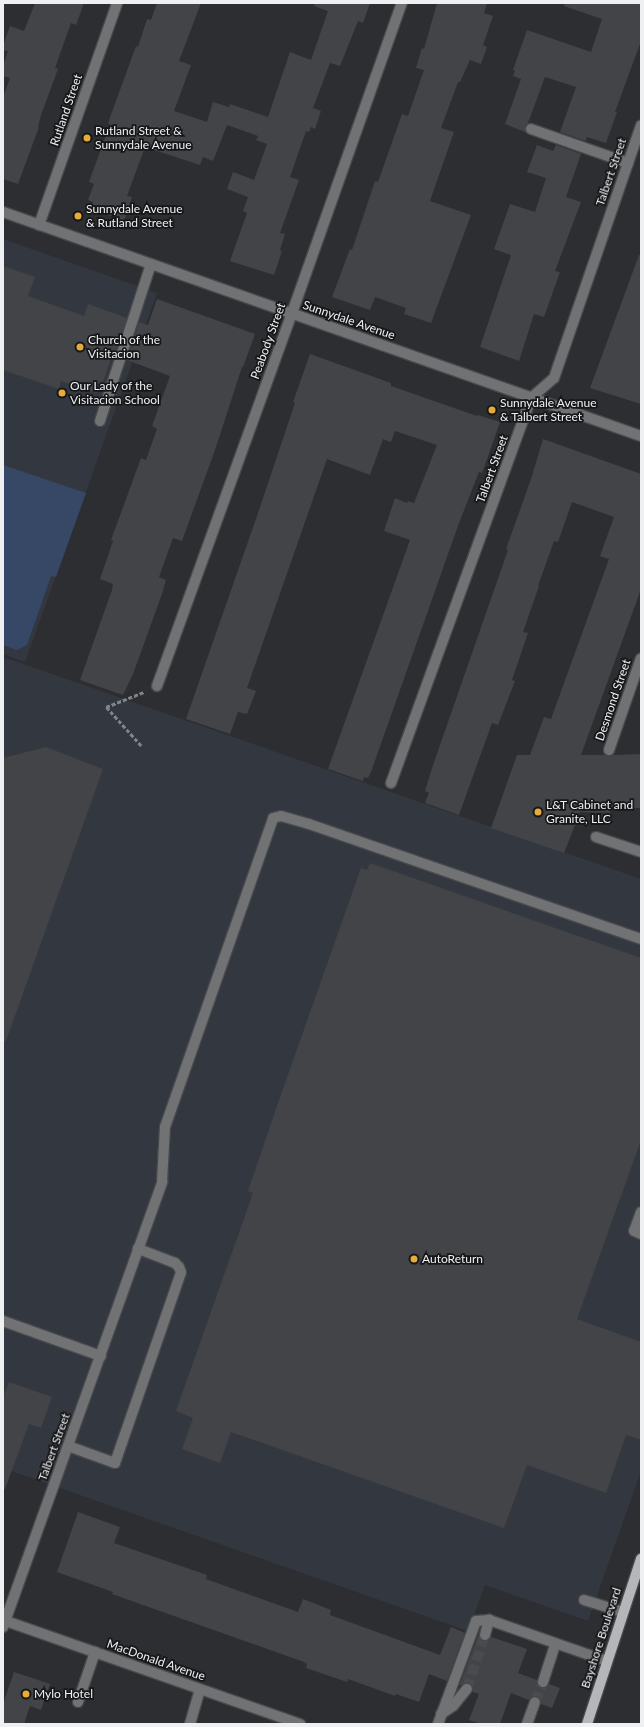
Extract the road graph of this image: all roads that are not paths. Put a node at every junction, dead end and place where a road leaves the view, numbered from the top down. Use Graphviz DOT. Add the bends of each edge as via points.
graph roads {
  1 [pos="117,3"];
  2 [pos="402,3"];
  3 [pos="641,126"];
  4 [pos="531,128"];
  5 [pos="628,163"];
  6 [pos="3,212"];
  7 [pos="39,225"];
  8 [pos="151,264"];
  9 [pos="292,313"];
  10 [pos="531,398"];
  11 [pos="100,421"];
  12 [pos="641,436"];
  13 [pos="641,658"];
  14 [pos="157,686"];
  15 [pos="609,750"];
  16 [pos="391,783"];
  17 [pos="596,837"];
  18 [pos="641,852"];
  19 [pos="641,939"];
  20 [pos="641,1212"];
  21 [pos="641,1234"];
  22 [pos="138,1249"];
  23 [pos="3,1321"];
  24 [pos="101,1356"];
  25 [pos="68,1446"];
  26 [pos="641,1559"];
  27 [pos="584,1600"];
  28 [pos="623,1612"];
  29 [pos="490,1620"];
  30 [pos="4,1622"];
  31 [pos="485,1635"];
  32 [pos="555,1644"];
  33 [pos="95,1652"];
  34 [pos="607,1661"];
  35 [pos="543,1682"];
  36 [pos="200,1689"];
  37 [pos="466,1689"];
  38 [pos="78,1702"];
  39 [pos="535,1702"];
  40 [pos="441,1714"];
  41 [pos="190,1724"];
  42 [pos="300,1724"];
  43 [pos="438,1724"];
  44 [pos="527,1724"];
  45 [pos="587,1724"];
  1 -- 7 [label="street, Rutland Street"];
  2 -- 9 [label="street, Peabody Street"];
  3 -- 5 [label="street, Talbert Street"];
  4 -- 5 [label="street"];
  5 -- 10 [label="street, Talbert Street" via="554,378"];
  6 -- 7 [label="street, Sunnydale Avenue"];
  7 -- 8 [label="street, Sunnydale Avenue"];
  8 -- 9 [label="street, Sunnydale Avenue"];
  8 -- 11 [label="street"];
  9 -- 10 [label="street, Sunnydale Avenue"];
  9 -- 14 [label="street, Peabody Street"];
  10 -- 12 [label="street, Sunnydale Avenue"];
  10 -- 16 [label="street, Talbert Street"];
  13 -- 15 [label="street, Desmond Street"];
  17 -- 18 [label="street"];
  19 -- 22 [label="street, Talbert Street" via="309,824 281,816 273,818 166,1127 162,1182"];
  20 -- 21 [label="street" via="634,1231"];
  22 -- 24 [label="street, Talbert Street"];
  22 -- 25 [label="street" via="175,1263 181,1272 115,1462"];
  23 -- 24 [label="street"];
  24 -- 25 [label="street, Talbert Street"];
  25 -- 30 [label="street, Talbert Street"];
  26 -- 28 [label="main road, Bayshore Boulevard"];
  27 -- 28 [label="street"];
  28 -- 34 [label="main road, Bayshore Boulevard"];
  29 -- 31 [label="street"];
  29 -- 32 [label="street"];
  29 -- 40 [label="street" via="476,1621"];
  30 -- 33 [label="street, MacDonald Avenue"];
  32 -- 34 [label="street"];
  32 -- 35 [label="street"];
  33 -- 36 [label="street, MacDonald Avenue"];
  33 -- 38 [label="street"];
  34 -- 45 [label="main road, Bayshore Boulevard"];
  36 -- 41 [label="street"];
  36 -- 42 [label="street, MacDonald Avenue"];
  37 -- 40 [label="street" via="453,1706"];
  39 -- 44 [label="street"];
  40 -- 43 [label="street"];
}
